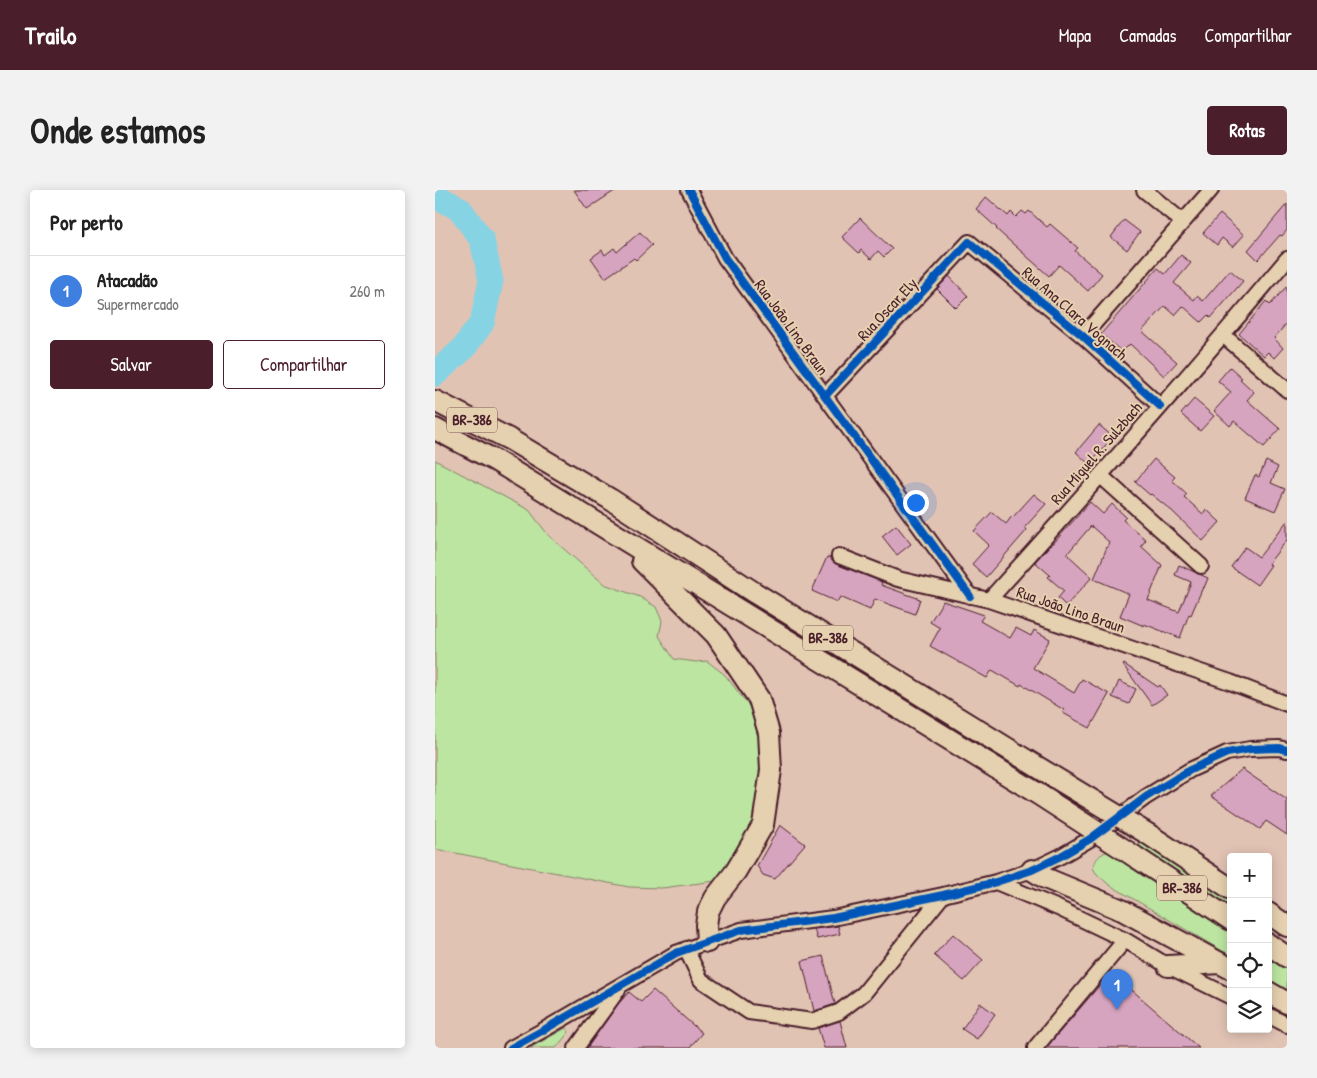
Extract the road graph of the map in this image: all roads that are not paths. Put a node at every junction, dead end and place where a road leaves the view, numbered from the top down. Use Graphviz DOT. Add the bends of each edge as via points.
graph roads {
  1 [pos="689,190"];
  2 [pos="1144,190"];
  3 [pos="1211,190"];
  4 [pos="1183,222"];
  5 [pos="969,242"];
  6 [pos="1287,259"];
  7 [pos="1223,335"];
  8 [pos="1083,336"];
  9 [pos="1287,390"];
  10 [pos="825,396"];
  11 [pos="435,401"];
  12 [pos="1160,406"];
  13 [pos="435,429"];
  14 [pos="1101,476"];
  15 [pos="617,536"];
  16 [pos="839,556"];
  17 [pos="1201,566"];
  18 [pos="970,596"];
  19 [pos="989,600"];
  20 [pos="1281,701"];
  21 [pos="1287,750"];
  22 [pos="1032,870"];
  23 [pos="996,882"];
  24 [pos="1227,886"];
  25 [pos="943,895"];
  26 [pos="1272,916"];
  27 [pos="1227,917"];
  28 [pos="1287,926"];
  29 [pos="1125,940"];
  30 [pos="707,942"];
  31 [pos="1272,947"];
  32 [pos="686,949"];
  33 [pos="1287,957"];
  34 [pos="1168,966"];
  35 [pos="1226,966"];
  36 [pos="622,985"];
  37 [pos="1272,994"];
  38 [pos="1227,995"];
  39 [pos="1287,1003"];
  40 [pos="1272,1018"];
  41 [pos="1287,1025"];
  42 [pos="511,1048"];
  43 [pos="576,1048"];
  44 [pos="1035,1048"];
  1 -- 10 [label="street, Rua João Lino Braun" via="725,258"];
  2 -- 4 [label="street"];
  3 -- 4 [label="street"];
  4 -- 8 [label="street"];
  5 -- 8 [label="street, Rua Ana Clara Vognach"];
  5 -- 10 [label="street, Rua Oscar Ely"];
  6 -- 7 [label="street, Rua Miguel R. Sulzbach"];
  7 -- 9 [label="street"];
  7 -- 12 [label="street, Rua Miguel R. Sulzbach"];
  8 -- 12 [label="street, Rua Ana Clara Vognach"];
  10 -- 18 [label="street, Rua João Lino Braun"];
  11 -- 24 [label="highway, BR-386, bridge" via="509,439 610,499 755,593 1148,834"];
  12 -- 14 [label="street, Rua Miguel R. Sulzbach"];
  13 -- 15 [label="highway, BR-386" via="496,461"];
  14 -- 17 [label="street"];
  14 -- 19 [label="street, Rua Miguel R. Sulzbach"];
  15 -- 27 [label="highway, BR-386, bridge" via="1035,792"];
  15 -- 30 [label="highway" via="716,635 759,699 769,733 771,770 763,826 708,912"];
  16 -- 18 [label="street" via="898,580"];
  18 -- 19 [label="street, Rua João Lino Braun"];
  19 -- 20 [label="street, Rua João Lino Braun"];
  21 -- 22 [label="street" via="1227,753 1190,770 1146,797 1090,839"];
  22 -- 23 [label="street"];
  22 -- 35 [label="highway" via="1122,910"];
  23 -- 25 [label="street"];
  23 -- 29 [label="street"];
  25 -- 30 [label="street" via="833,918 741,930"];
  25 -- 32 [label="street" via="864,993 839,1012 812,1021 749,1012 701,980"];
  26 -- 28 [label="highway"];
  29 -- 34 [label="street"];
  29 -- 44 [label="street"];
  30 -- 32 [label="street"];
  31 -- 33 [label="highway"];
  32 -- 36 [label="street"];
  34 -- 35 [label="highway"];
  34 -- 38 [label="street"];
  36 -- 42 [label="street"];
  36 -- 43 [label="street"];
  37 -- 39 [label="highway"];
  40 -- 41 [label="street"];
}
